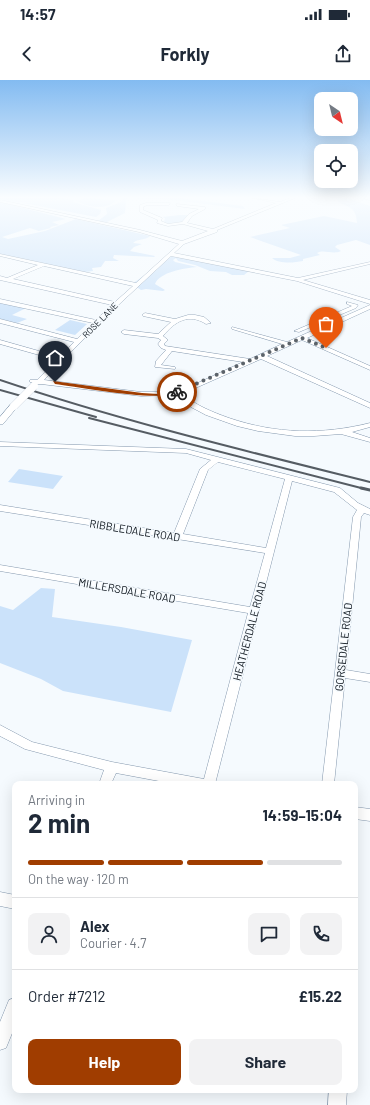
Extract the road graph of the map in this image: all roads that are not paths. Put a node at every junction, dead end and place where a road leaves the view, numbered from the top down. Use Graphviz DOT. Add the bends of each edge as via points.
graph roads {
  1 [pos="179,246"];
  2 [pos="169,254"];
  3 [pos="0,255"];
  4 [pos="44,264"];
  5 [pos="370,264"];
  6 [pos="0,278"];
  7 [pos="8,279"];
  8 [pos="298,280"];
  9 [pos="0,283"];
  10 [pos="137,285"];
  11 [pos="0,301"];
  12 [pos="370,302"];
  13 [pos="116,304"];
  14 [pos="367,309"];
  15 [pos="145,315"];
  16 [pos="0,321"];
  17 [pos="175,321"];
  18 [pos="96,322"];
  19 [pos="208,322"];
  20 [pos="316,323"];
  21 [pos="327,327"];
  22 [pos="234,328"];
  23 [pos="297,331"];
  24 [pos="128,332"];
  25 [pos="160,336"];
  26 [pos="302,338"];
  27 [pos="78,341"];
  28 [pos="0,342"];
  29 [pos="287,344"];
  30 [pos="170,349"];
  31 [pos="261,356"];
  32 [pos="61,359"];
  33 [pos="249,361"];
  34 [pos="173,368"];
  35 [pos="370,368"];
  36 [pos="40,380"];
  37 [pos="176,393"];
  38 [pos="370,406"];
  39 [pos="0,422"];
  40 [pos="370,425"];
  41 [pos="344,432"];
  42 [pos="370,440"];
  43 [pos="0,444"];
  44 [pos="216,459"];
  45 [pos="289,478"];
  46 [pos="0,508"];
  47 [pos="366,511"];
  48 [pos="177,537"];
  49 [pos="270,551"];
  50 [pos="0,568"];
  51 [pos="254,611"];
  52 [pos="340,673"];
  53 [pos="370,678"];
  54 [pos="0,730"];
  55 [pos="112,767"];
  56 [pos="106,781"];
  57 [pos="187,781"];
  58 [pos="210,781"];
  59 [pos="328,781"];
  60 [pos="358,814"];
  61 [pos="370,816"];
  62 [pos="0,899"];
  63 [pos="12,901"];
  64 [pos="12,1013"];
  65 [pos="0,1042"];
  66 [pos="338,1093"];
  67 [pos="337,1105"];
  1 -- 2 [label="street, ROSE LANE"];
  2 -- 8 [label="street"];
  2 -- 10 [label="street, ROSE LANE"];
  3 -- 4 [label="street"];
  4 -- 7 [label="street"];
  4 -- 10 [label="street"];
  5 -- 8 [label="street"];
  6 -- 7 [label="street"];
  7 -- 9 [label="street"];
  7 -- 13 [label="street"];
  8 -- 12 [label="street"];
  10 -- 13 [label="street, ROSE LANE"];
  11 -- 18 [label="street"];
  13 -- 18 [label="street, ROSE LANE"];
  14 -- 20 [label="street" via="351,305"];
  14 -- 21 [label="street"];
  15 -- 17 [label="street"];
  16 -- 27 [label="street"];
  17 -- 19 [label="street" via="184,316 194,316"];
  17 -- 25 [label="street"];
  18 -- 27 [label="street, ROSE LANE"];
  20 -- 21 [label="street"];
  20 -- 23 [label="street"];
  21 -- 26 [label="street"];
  22 -- 29 [label="street"];
  24 -- 25 [label="street"];
  25 -- 30 [label="street" via="165,340 161,344 163,347"];
  26 -- 29 [label="street"];
  26 -- 35 [label="street"];
  27 -- 32 [label="street, ROSE LANE"];
  28 -- 32 [label="street"];
  29 -- 31 [label="street"];
  30 -- 33 [label="street"];
  30 -- 34 [label="street" via="157,366"];
  31 -- 33 [label="street"];
  31 -- 38 [label="street"];
  32 -- 36 [label="street, ROSE LANE"];
  33 -- 37 [label="street"];
  36 -- 37 [label="street" via="142,394"];
  36 -- 39 [label="street, ROSE LANE, bridge" via="33,383"];
  37 -- 41 [label="street" via="184,401 207,413 258,429 307,435"];
  40 -- 41 [label="street"];
  41 -- 42 [label="street"];
  43 -- 44 [label="street" via="186,451"];
  44 -- 45 [label="street"];
  44 -- 48 [label="street" via="204,469"];
  45 -- 47 [label="street" via="337,490 354,506"];
  45 -- 49 [label="street, HEATHERDALE ROAD"];
  46 -- 48 [label="street, RIBBLEDALE ROAD"];
  47 -- 52 [label="street, GORSEDALE ROAD" via="357,517"];
  48 -- 49 [label="street, RIBBLEDALE ROAD"];
  49 -- 51 [label="street, HEATHERDALE ROAD"];
  50 -- 51 [label="street, MILLERSDALE ROAD"];
  51 -- 58 [label="street, HEATHERDALE ROAD"];
  52 -- 53 [label="street"];
  52 -- 59 [label="street, GORSEDALE ROAD"];
  54 -- 55 [label="street" via="29,746"];
  55 -- 56 [label="street"];
  55 -- 57 [label="street"];
  60 -- 61 [label="street"];
  62 -- 63 [label="street"];
  64 -- 65 [label="street"];
  66 -- 67 [label="street"];
}
